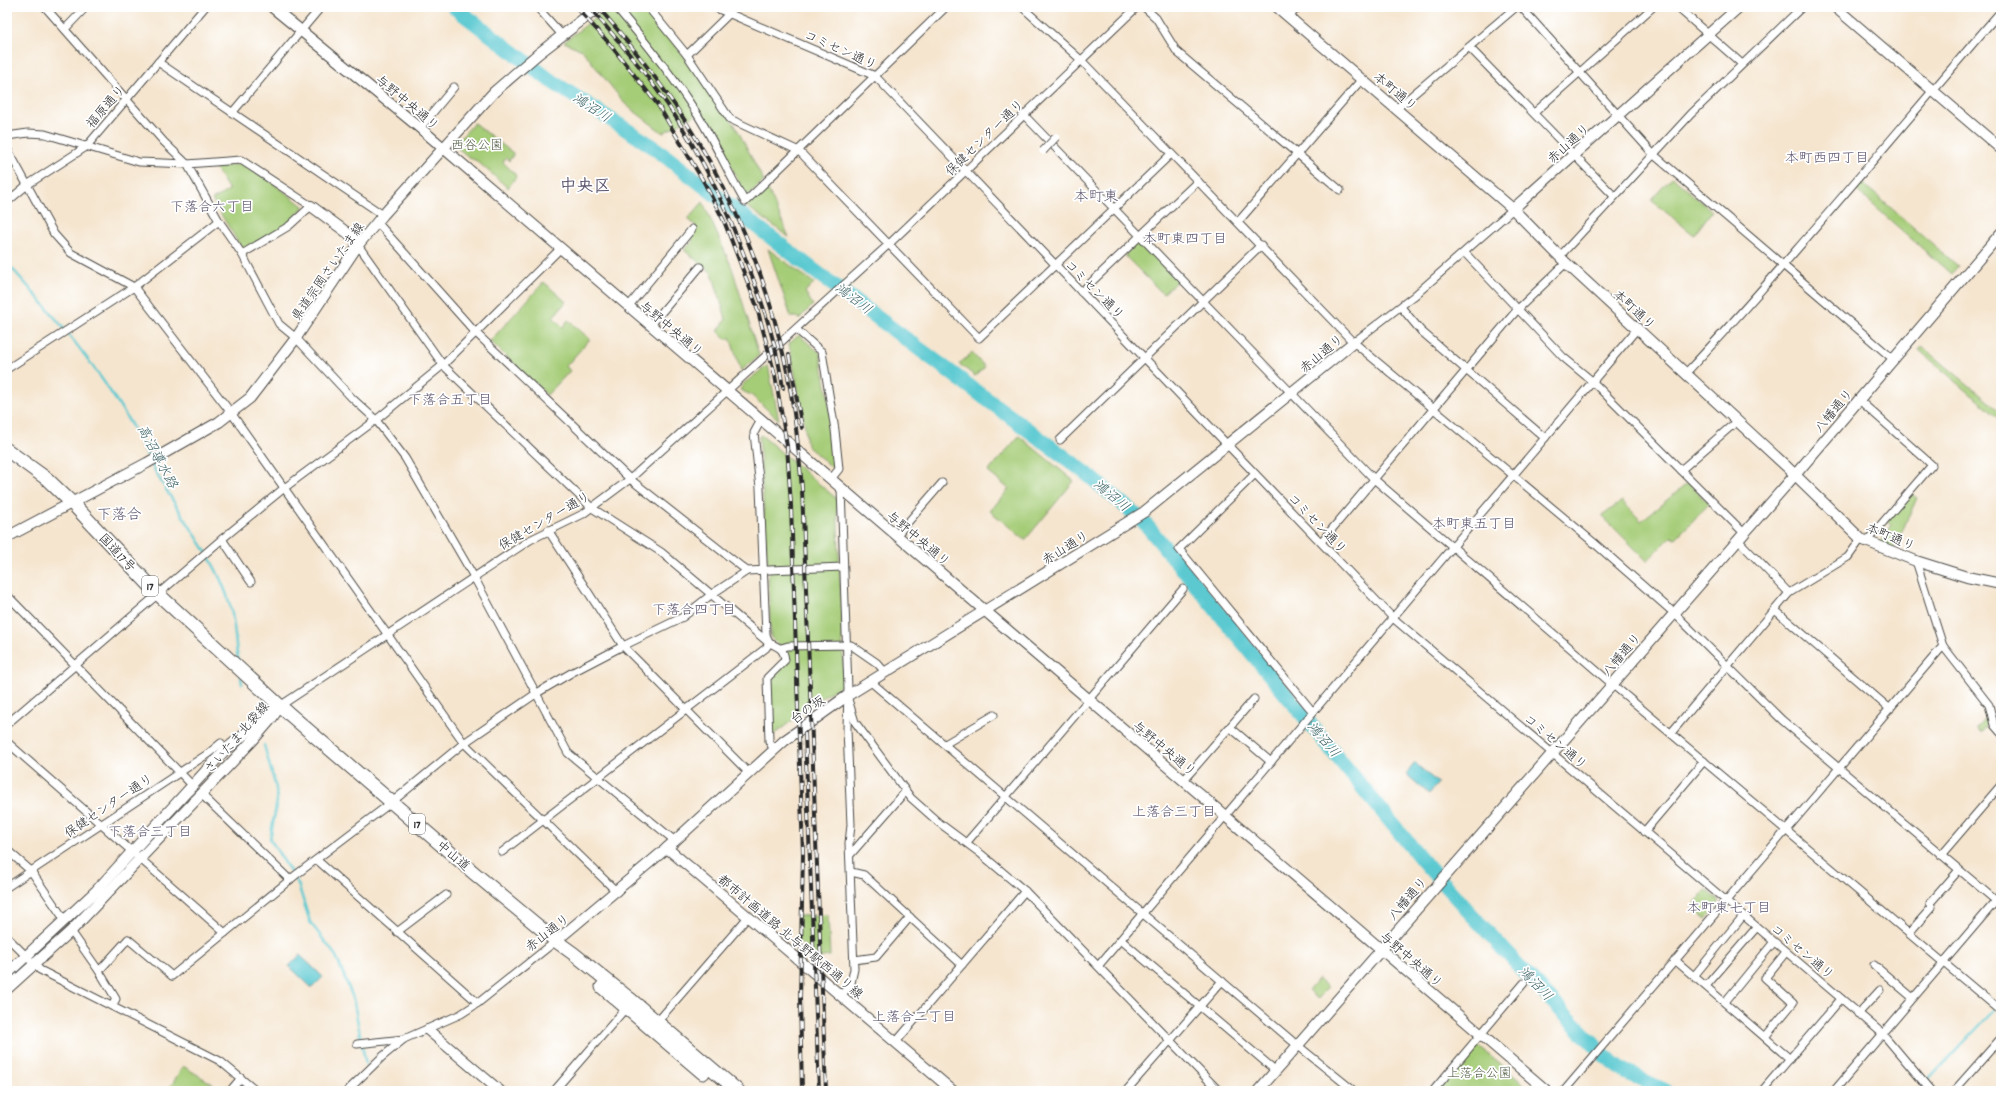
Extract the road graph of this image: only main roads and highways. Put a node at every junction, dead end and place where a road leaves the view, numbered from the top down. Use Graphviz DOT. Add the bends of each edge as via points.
graph roads {
  1 [pos="7,450"];
  2 [pos="280,706"];
  3 [pos="556,941"];
  4 [pos="725,1091"];
  5 [pos="738,1091"];
  1 -- 2 [label="highway, 国道17号 / 17" via="46,479 72,503 158,594"];
  2 -- 3 [label="highway, 中山道 / 17"];
  3 -- 4 [label="highway, 中山道 / 17" via="569,957 626,1008"];
  3 -- 5 [label="highway, 中山道 / 17"];
}
